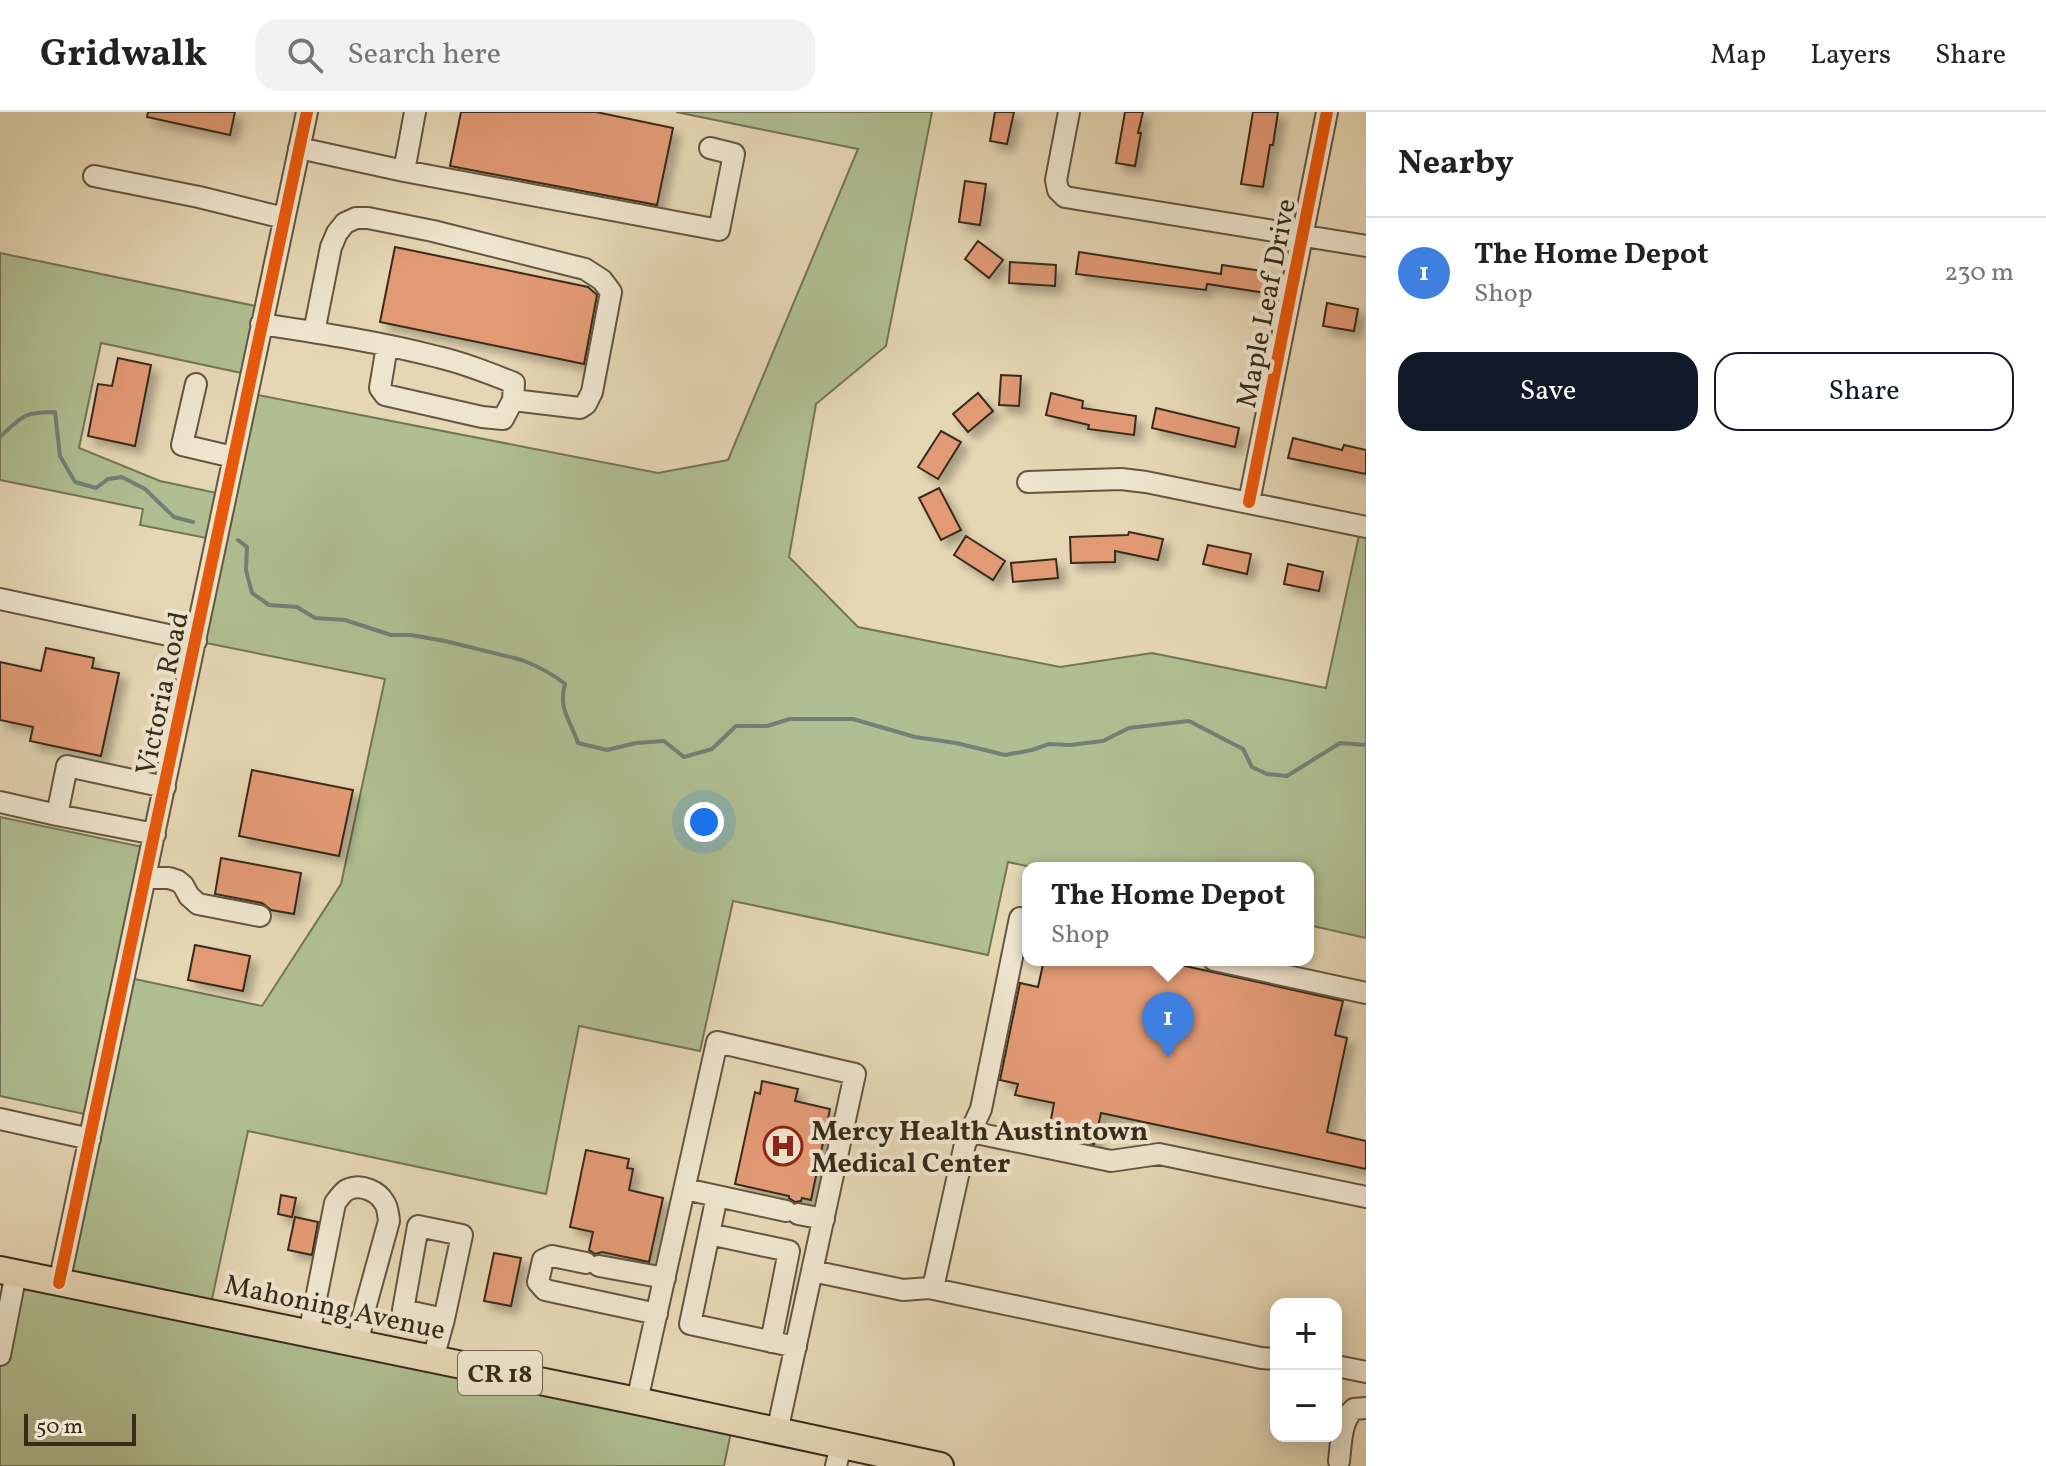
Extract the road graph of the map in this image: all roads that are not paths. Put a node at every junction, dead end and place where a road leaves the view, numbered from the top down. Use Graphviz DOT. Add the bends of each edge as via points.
graph roads {
  1 [pos="307,112"];
  2 [pos="415,112"];
  3 [pos="1069,112"];
  4 [pos="1327,112"];
  5 [pos="299,148"];
  6 [pos="710,148"];
  7 [pos="404,171"];
  8 [pos="94,176"];
  9 [pos="284,218"];
  10 [pos="1303,236"];
  11 [pos="1366,246"];
  12 [pos="261,324"];
  13 [pos="314,332"];
  14 [pos="387,346"];
  15 [pos="196,384"];
  16 [pos="513,400"];
  17 [pos="233,457"];
  18 [pos="1028,482"];
  19 [pos="1249,502"];
  20 [pos="1366,527"];
  21 [pos="0,599"];
  22 [pos="196,641"];
  23 [pos="165,787"];
  24 [pos="0,802"];
  25 [pos="57,815"];
  26 [pos="155,834"];
  27 [pos="146,878"];
  28 [pos="260,916"];
  29 [pos="1022,918"];
  30 [pos="1242,966"];
  31 [pos="1366,993"];
  32 [pos="0,1119"];
  33 [pos="971,1132"];
  34 [pos="90,1139"];
  35 [pos="685,1189"];
  36 [pos="717,1196"];
  37 [pos="1366,1197"];
  38 [pos="824,1219"];
  39 [pos="709,1234"];
  40 [pos="8,1271"];
  41 [pos="812,1271"];
  42 [pos="665,1278"];
  43 [pos="59,1283"];
  44 [pos="933,1288"];
  45 [pos="657,1314"];
  46 [pos="444,1319"];
  47 [pos="309,1334"];
  48 [pos="771,1342"];
  49 [pos="359,1344"];
  50 [pos="796,1347"];
  51 [pos="0,1355"];
  52 [pos="433,1359"];
  53 [pos="1270,1359"];
  54 [pos="1342,1367"];
  55 [pos="1365,1369"];
  56 [pos="637,1401"];
  57 [pos="1357,1411"];
  58 [pos="777,1432"];
  59 [pos="838,1456"];
  60 [pos="1339,1461"];
  61 [pos="910,1463"];
  62 [pos="940,1466"];
  1 -- 5 [label="street, Victoria Road"];
  2 -- 7 [label="street"];
  3 -- 10 [label="street" via="1056,180 1065,197"];
  4 -- 10 [label="street, Maple Leaf Drive"];
  5 -- 7 [label="street"];
  5 -- 9 [label="street, Victoria Road"];
  6 -- 7 [label="street" via="734,154 719,230"];
  8 -- 9 [label="street"];
  9 -- 12 [label="street, Victoria Road"];
  10 -- 11 [label="street"];
  10 -- 19 [label="street, Maple Leaf Drive"];
  12 -- 13 [label="street"];
  12 -- 17 [label="street, Victoria Road"];
  13 -- 14 [label="street"];
  13 -- 16 [label="street" via="331,247 345,223 356,218 433,231 585,269 611,292 586,404 580,408"];
  14 -- 16 [label="street" via="514,383"];
  14 -- 16 [label="street" via="380,388 385,395 503,419"];
  15 -- 17 [label="street" via="182,445"];
  17 -- 22 [label="street, Victoria Road"];
  18 -- 19 [label="street" via="1121,479"];
  19 -- 20 [label="street"];
  21 -- 22 [label="street"];
  22 -- 23 [label="street, Victoria Road"];
  23 -- 25 [label="street" via="67,766"];
  23 -- 26 [label="street, Victoria Road"];
  24 -- 25 [label="street"];
  25 -- 26 [label="street"];
  26 -- 27 [label="street, Victoria Road"];
  27 -- 28 [label="street" via="178,881 198,904"];
  27 -- 34 [label="street, Victoria Road"];
  29 -- 33 [label="street" via="981,1109"];
  30 -- 31 [label="street"];
  32 -- 34 [label="street"];
  33 -- 37 [label="street" via="1111,1161 1159,1154"];
  33 -- 44 [label="street"];
  34 -- 43 [label="street, Victoria Road"];
  35 -- 36 [label="street"];
  35 -- 38 [label="street" via="717,1042 855,1074"];
  35 -- 42 [label="street"];
  36 -- 38 [label="street"];
  36 -- 39 [label="street"];
  38 -- 41 [label="street"];
  39 -- 48 [label="street" via="789,1251"];
  39 -- 48 [label="street" via="690,1324"];
  40 -- 43 [label="main road, Mahoning Avenue / CR 18"];
  40 -- 51 [label="street"];
  41 -- 44 [label="street" via="903,1290"];
  41 -- 50 [label="street"];
  42 -- 45 [label="street"];
  42 -- 45 [label="street" via="552,1256 543,1260 538,1282 545,1290"];
  43 -- 47 [label="main road, Mahoning Avenue / CR 18"];
  44 -- 53 [label="street"];
  45 -- 56 [label="street"];
  46 -- 46 [label="street" via="462,1235 418,1226 403,1310"];
  46 -- 52 [label="street"];
  47 -- 49 [label="main road, Mahoning Avenue / CR 18"];
  47 -- 49 [label="street" via="335,1203 350,1188 363,1188 387,1204 389,1221"];
  48 -- 50 [label="street"];
  49 -- 52 [label="main road, Mahoning Avenue / CR 18"];
  50 -- 58 [label="street"];
  52 -- 56 [label="main road, Mahoning Avenue / CR 18"];
  54 -- 55 [label="street"];
  56 -- 58 [label="main road, Mahoning Avenue / CR 18"];
  57 -- 60 [label="street" via="1345,1426"];
  58 -- 59 [label="main road, Mahoning Avenue / CR 18"];
  59 -- 61 [label="main road, Mahoning Avenue / CR 18"];
  61 -- 62 [label="main road, Mahoning Avenue / CR 18"];
}
